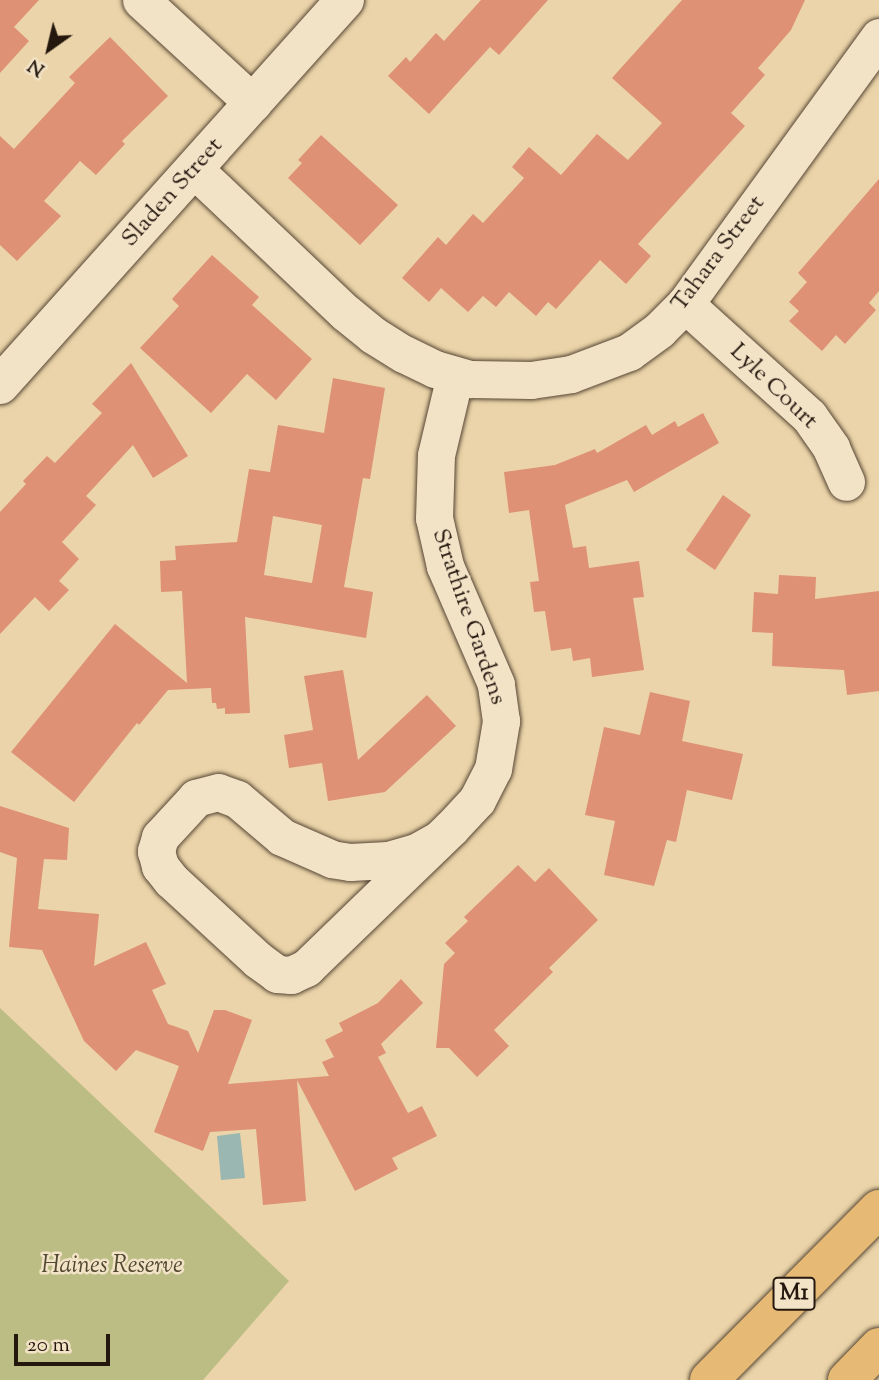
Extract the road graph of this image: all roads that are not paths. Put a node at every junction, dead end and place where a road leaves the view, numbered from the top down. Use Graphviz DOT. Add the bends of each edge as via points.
graph roads {
  1 [pos="141,0"];
  2 [pos="345,0"];
  3 [pos="879,37"];
  4 [pos="253,103"];
  5 [pos="194,169"];
  6 [pos="685,304"];
  7 [pos="455,376"];
  8 [pos="0,385"];
  9 [pos="846,482"];
  10 [pos="438,840"];
  11 [pos="879,1209"];
  12 [pos="879,1348"];
  13 [pos="709,1380"];
  14 [pos="847,1380"];
  1 -- 4 [label="street"];
  2 -- 4 [label="street, Sladen Street"];
  3 -- 6 [label="street, Tahara Street"];
  4 -- 5 [label="street, Sladen Street"];
  5 -- 7 [label="street, Tahara Street" via="373,335 420,363"];
  5 -- 8 [label="street, Sladen Street"];
  6 -- 7 [label="street, Tahara Street" via="629,352 588,368 531,380"];
  6 -- 9 [label="street, Lyle Court" via="809,416 831,448"];
  7 -- 10 [label="street, Strathire Gardens" via="436,455 434,518 445,566 496,684 502,721 498,752 485,785 466,813"];
  10 -- 10 [label="street, Strathire Gardens" via="306,968 285,976 258,960 167,876 156,850 160,837 196,798 218,792 237,799 282,837 332,859 387,860"];
  11 -- 13 [label="highway, M1"];
  12 -- 14 [label="highway"];
}
